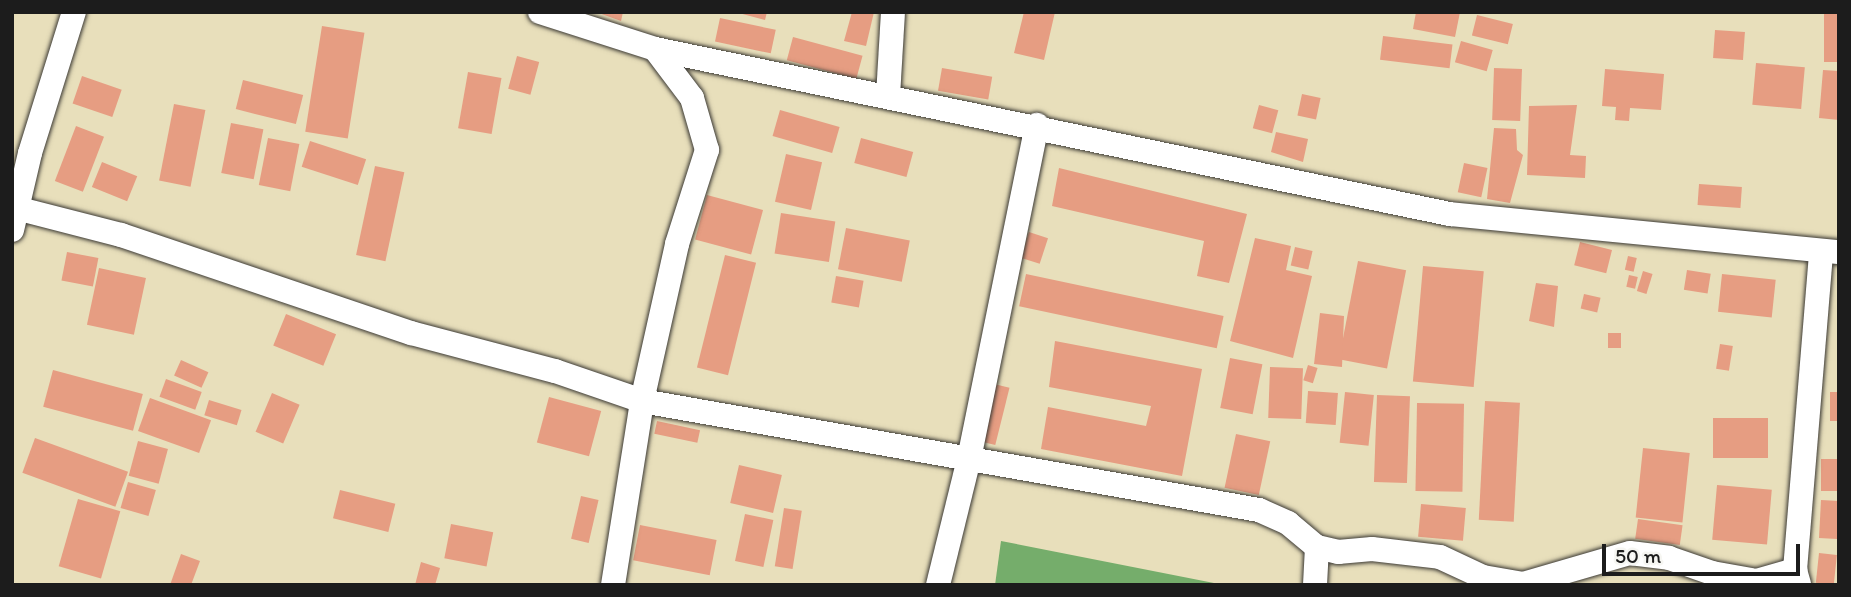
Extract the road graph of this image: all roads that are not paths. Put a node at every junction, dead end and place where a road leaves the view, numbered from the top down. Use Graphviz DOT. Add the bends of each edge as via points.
graph roads {
  1 [pos="74,12"];
  2 [pos="540,12"];
  3 [pos="893,12"];
  4 [pos="655,49"];
  5 [pos="888,96"];
  6 [pos="1037,125"];
  7 [pos="14,215"];
  8 [pos="1830,252"];
  9 [pos="642,401"];
  10 [pos="969,459"];
  11 [pos="1317,547"];
  12 [pos="1797,578"];
  13 [pos="613,585"];
  14 [pos="938,585"];
  15 [pos="1315,585"];
  1 -- 7 [label="street"];
  2 -- 4 [label="street"];
  3 -- 5 [label="street"];
  4 -- 5 [label="street"];
  4 -- 9 [label="street" via="692,98 707,150 677,244"];
  5 -- 6 [label="street"];
  6 -- 8 [label="street" via="1450,214"];
  6 -- 10 [label="street"];
  7 -- 9 [label="street" via="121,235 398,328 555,371"];
  8 -- 12 [label="street"];
  9 -- 10 [label="street"];
  9 -- 13 [label="street"];
  10 -- 11 [label="street" via="1259,510 1288,523"];
  10 -- 14 [label="street"];
  11 -- 12 [label="street" via="1440,557 1483,577 1523,584 1630,553 1756,580"];
  11 -- 15 [label="street"];
}
